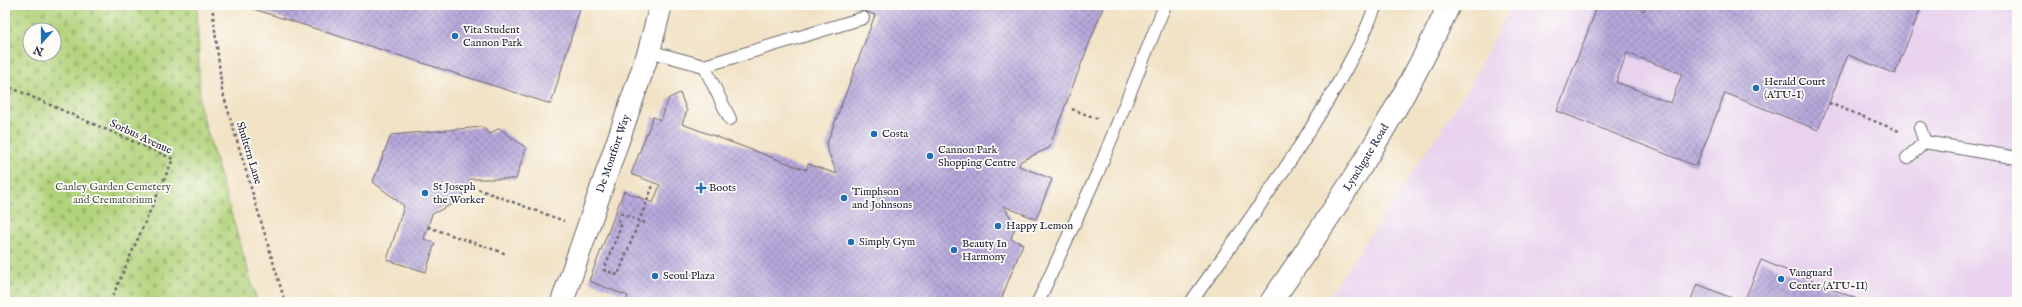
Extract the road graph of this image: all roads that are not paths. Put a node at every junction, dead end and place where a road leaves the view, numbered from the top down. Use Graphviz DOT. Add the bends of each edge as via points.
graph roads {
  1 [pos="661,5"];
  2 [pos="1165,5"];
  3 [pos="1376,5"];
  4 [pos="1449,5"];
  5 [pos="863,18"];
  6 [pos="649,50"];
  7 [pos="704,66"];
  8 [pos="730,119"];
  9 [pos="1920,128"];
  10 [pos="1925,142"];
  11 [pos="1907,158"];
  12 [pos="2017,158"];
  13 [pos="562,302"];
  14 [pos="1038,302"];
  15 [pos="1191,302"];
  16 [pos="1271,302"];
  1 -- 6 [label="street, De Montfort Way"];
  2 -- 14 [label="lane" via="1098,172"];
  3 -- 15 [label="lane" via="1357,49 1323,108"];
  4 -- 16 [label="street, Lynchgate Road" via="1435,36 1379,138"];
  5 -- 7 [label="lane"];
  6 -- 7 [label="lane"];
  6 -- 13 [label="street, De Montfort Way"];
  7 -- 8 [label="lane"];
  9 -- 10 [label="lane"];
  10 -- 11 [label="lane"];
  10 -- 12 [label="lane"];
}
